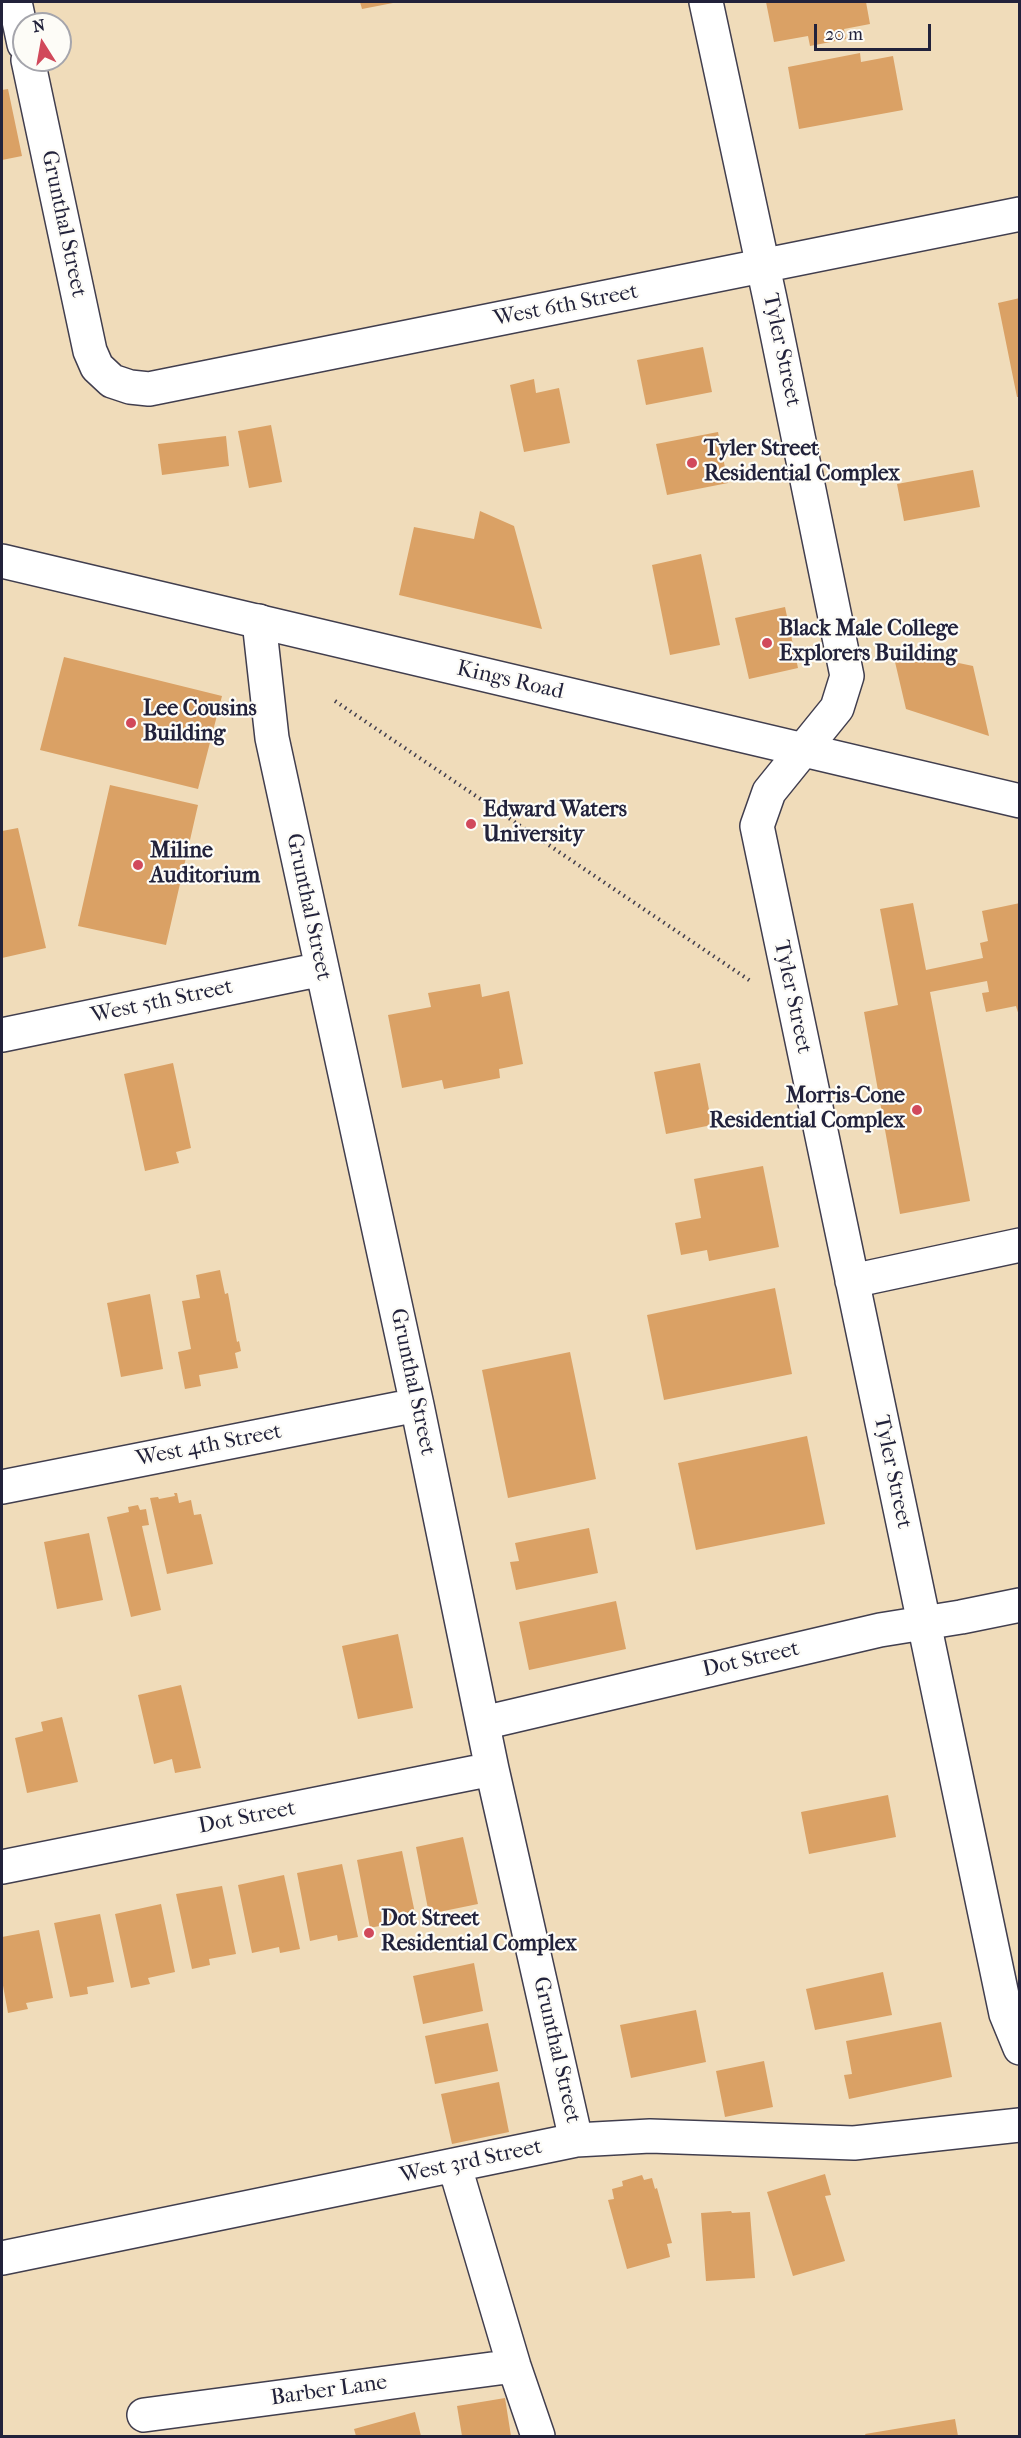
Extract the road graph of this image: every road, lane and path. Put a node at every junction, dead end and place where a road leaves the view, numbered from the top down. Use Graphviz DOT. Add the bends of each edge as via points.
graph roads {
  1 [pos="706,2"];
  2 [pos="31,72"];
  3 [pos="1020,214"];
  4 [pos="763,267"];
  5 [pos="112,381"];
  6 [pos="2,561"];
  7 [pos="259,621"];
  8 [pos="335,701"];
  9 [pos="803,751"];
  10 [pos="1020,801"];
  11 [pos="322,969"];
  12 [pos="753,983"];
  13 [pos="2,1035"];
  14 [pos="1020,1245"];
  15 [pos="852,1281"];
  16 [pos="417,1405"];
  17 [pos="2,1487"];
  18 [pos="1020,1605"];
  19 [pos="923,1623"];
  20 [pos="483,1723"];
  21 [pos="492,1769"];
  22 [pos="2,1867"];
  23 [pos="1020,2048"];
  24 [pos="1020,2125"];
  25 [pos="576,2140"];
  26 [pos="455,2167"];
  27 [pos="2,2258"];
  28 [pos="514,2366"];
  29 [pos="144,2415"];
  30 [pos="538,2436"];
  1 -- 4 [label="street, Tyler Street"];
  2 -- 5 [label="street, Grunthal Street" via="90,351 97,367"];
  3 -- 4 [label="street, West 6th Street"];
  4 -- 5 [label="street, West 6th Street" via="149,389"];
  4 -- 9 [label="street, Tyler Street" via="847,676 837,708"];
  6 -- 7 [label="street, Kings Road"];
  7 -- 9 [label="street, Kings Road"];
  7 -- 11 [label="street, Grunthal Street" via="272,738"];
  8 -- 12 [label="path"];
  9 -- 10 [label="street, Kings Road"];
  9 -- 15 [label="street, Tyler Street" via="769,792 757,826"];
  11 -- 13 [label="street, West 5th Street"];
  11 -- 16 [label="street, Grunthal Street"];
  14 -- 15 [label="street"];
  15 -- 19 [label="street, Tyler Street"];
  16 -- 17 [label="street, West 4th Street"];
  16 -- 20 [label="street, Grunthal Street"];
  18 -- 19 [label="street, Dot Street"];
  19 -- 20 [label="street, Dot Street"];
  19 -- 23 [label="street, Tyler Street" via="1006,2014"];
  20 -- 21 [label="street, Grunthal Street"];
  21 -- 22 [label="street, Dot Street"];
  21 -- 25 [label="street, Grunthal Street"];
  24 -- 25 [label="street, West 3rd Street" via="854,2143 650,2136"];
  25 -- 26 [label="street, West 3rd Street"];
  26 -- 27 [label="street, West 3rd Street"];
  26 -- 28 [label="street"];
  28 -- 29 [label="street, Barber Lane"];
  28 -- 30 [label="street"];
}
